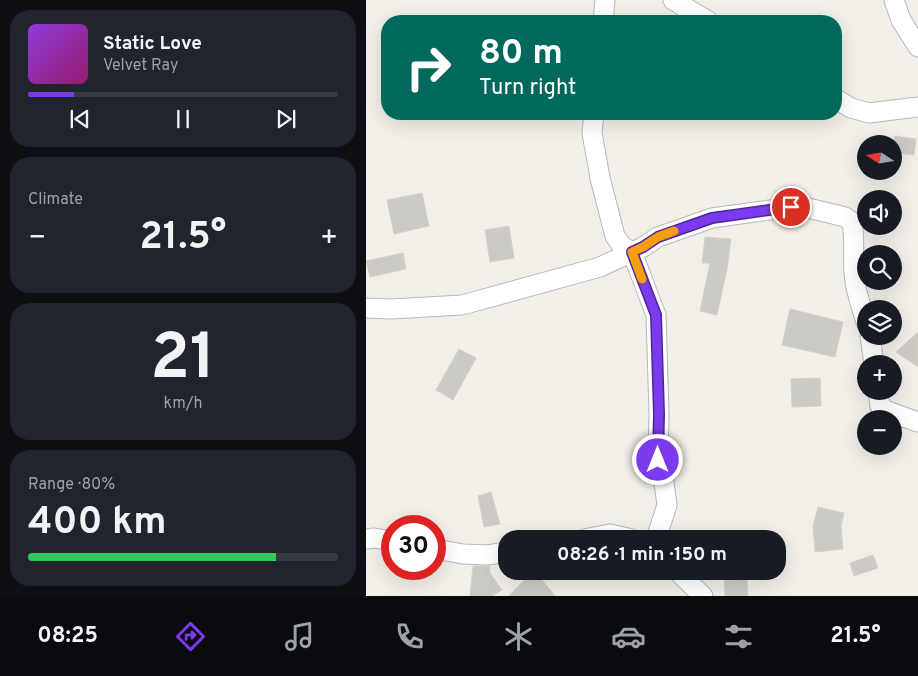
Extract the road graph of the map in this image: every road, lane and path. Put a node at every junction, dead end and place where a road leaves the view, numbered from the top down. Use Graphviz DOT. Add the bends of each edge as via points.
graph roads {
  1 [pos="604,0"];
  2 [pos="673,0"];
  3 [pos="894,0"];
  4 [pos="603,15"];
  5 [pos="698,15"];
  6 [pos="918,47"];
  7 [pos="842,103"];
  8 [pos="918,107"];
  9 [pos="593,120"];
  10 [pos="632,252"];
  11 [pos="860,300"];
  12 [pos="366,308"];
  13 [pos="879,400"];
  14 [pos="918,422"];
  15 [pos="659,530"];
  16 [pos="366,539"];
  17 [pos="381,539"];
  18 [pos="446,551"];
  19 [pos="498,554"];
  20 [pos="686,580"];
  21 [pos="703,596"];
  1 -- 4 [label="street"];
  2 -- 5 [label="street"];
  3 -- 6 [label="street" via="901,20"];
  7 -- 8 [label="street" via="869,113"];
  9 -- 10 [label="street" via="592,132 600,178 615,236"];
  10 -- 11 [label="street" via="658,237 712,218 791,207 808,208 852,222 854,274"];
  10 -- 12 [label="street" via="600,267 462,305"];
  10 -- 15 [label="street" via="656,315 658,460 667,505"];
  13 -- 14 [label="street" via="880,406 887,411"];
  16 -- 17 [label="street"];
  18 -- 19 [label="street" via="487,556"];
  20 -- 21 [label="street"];
}
